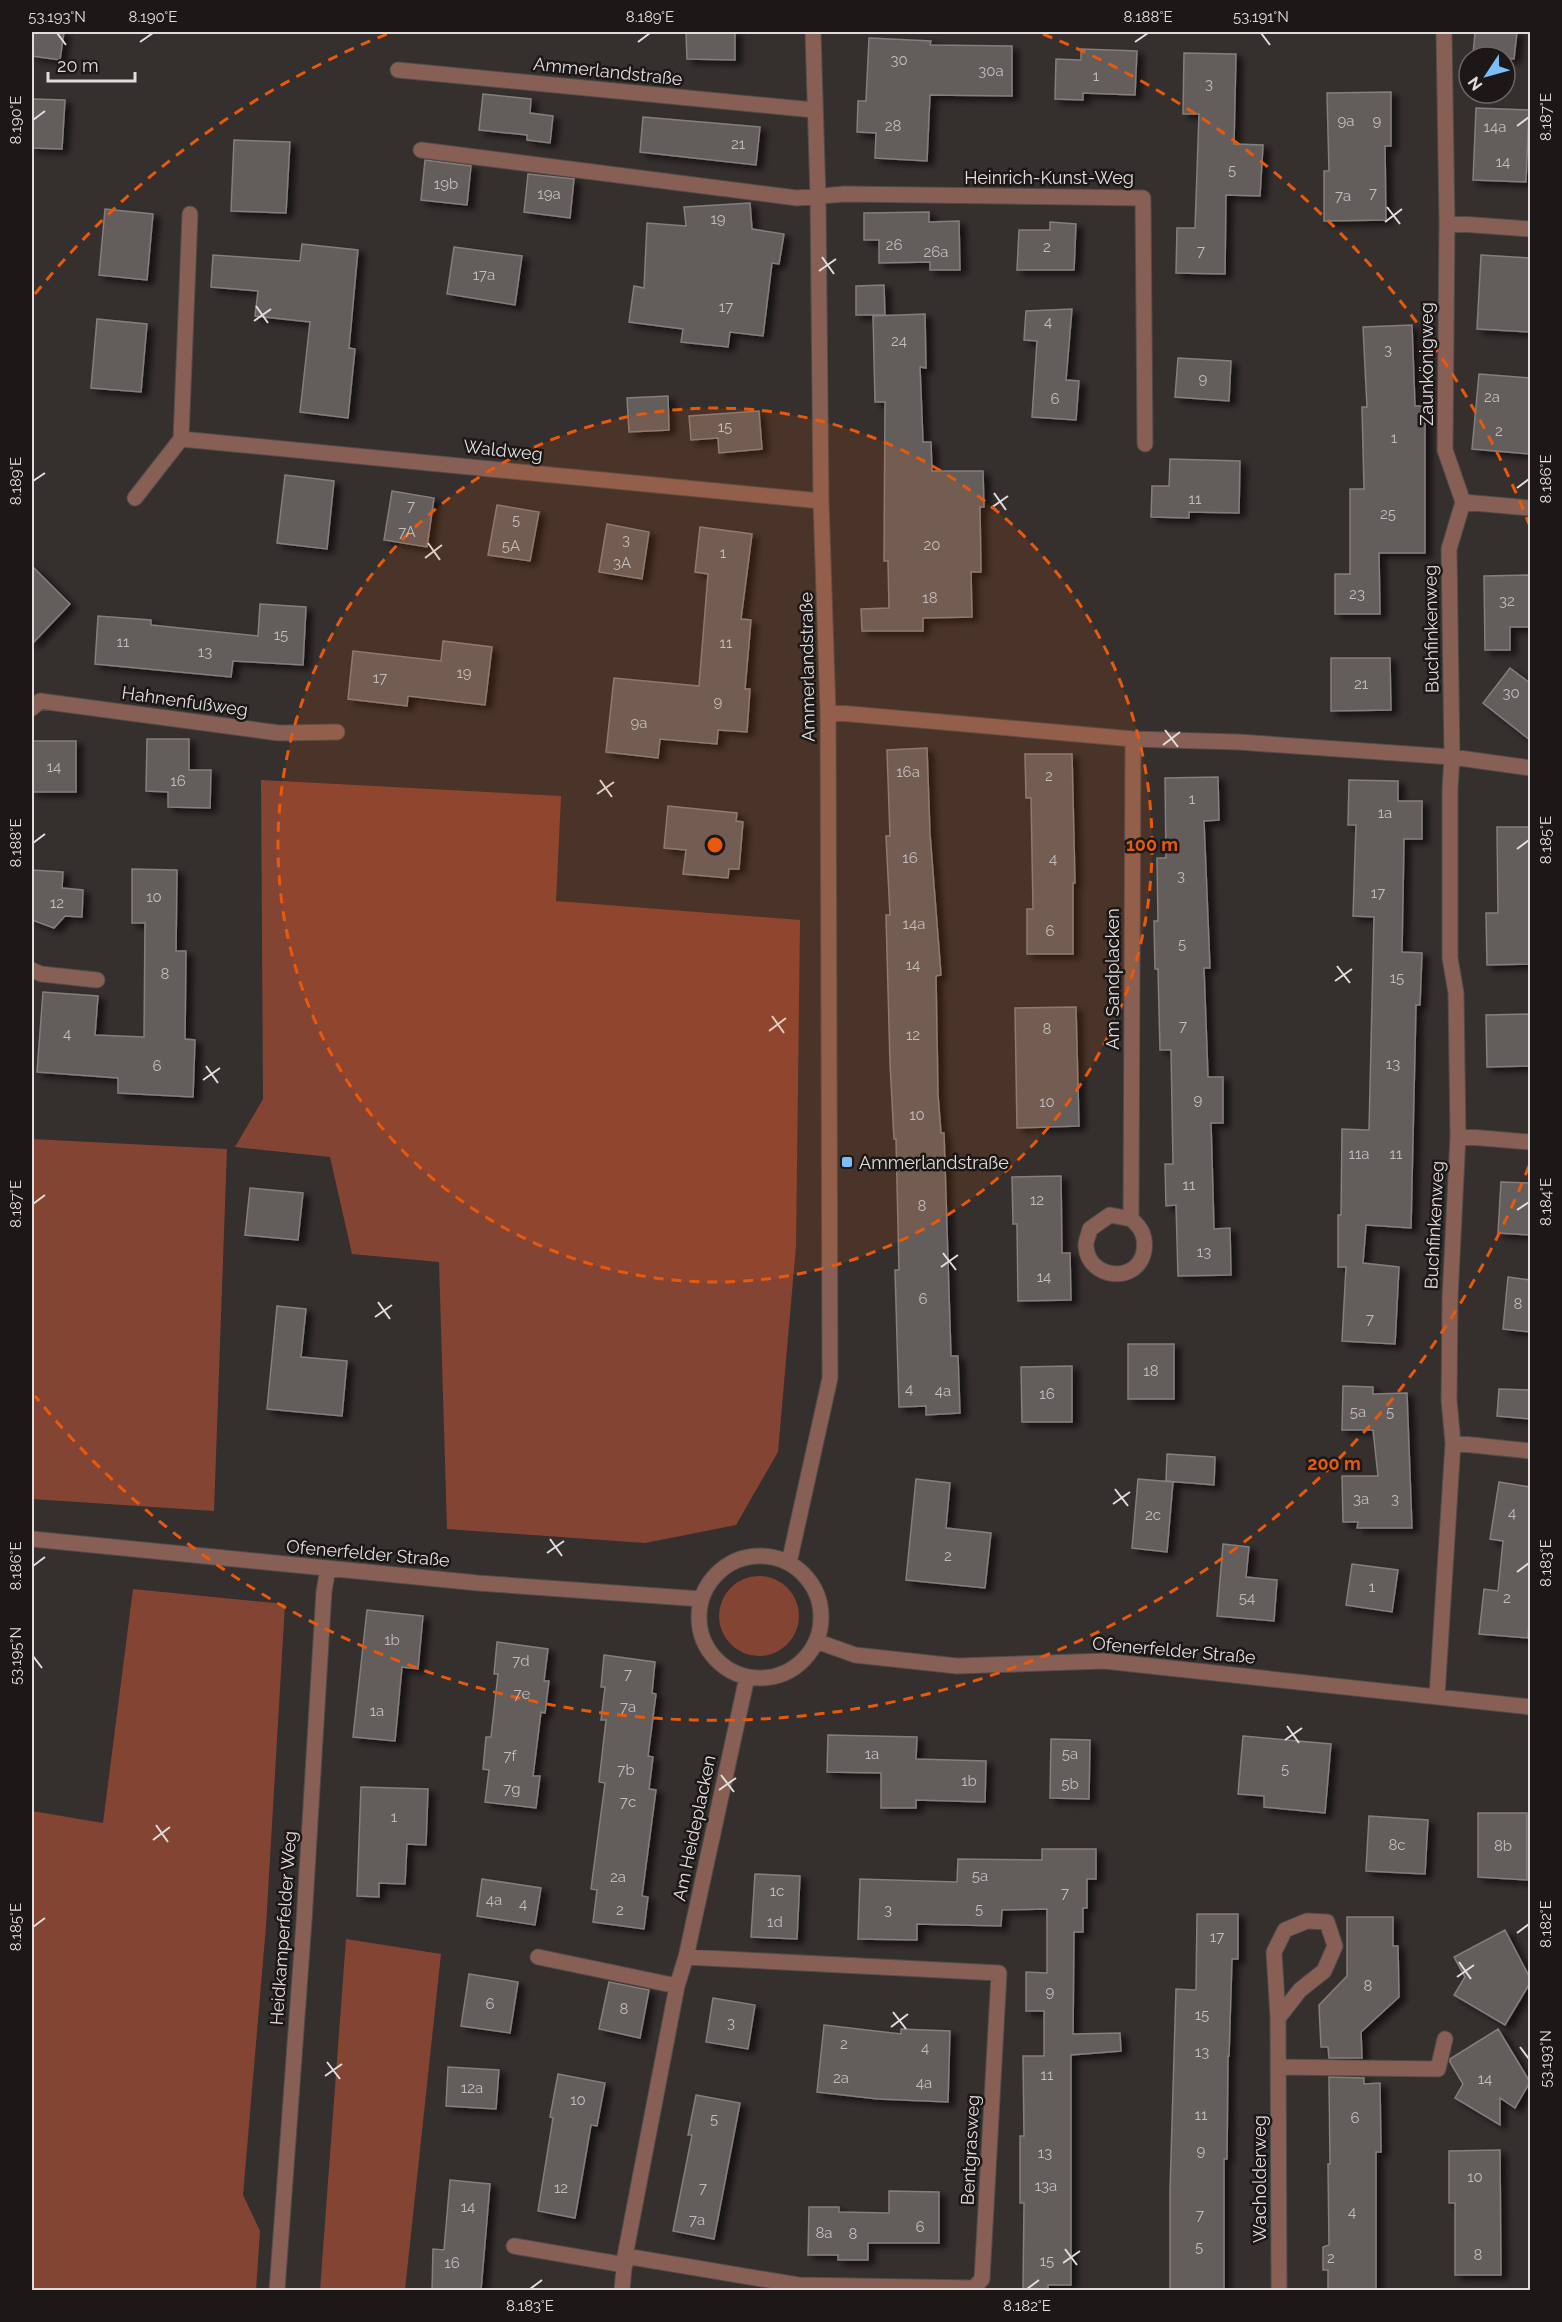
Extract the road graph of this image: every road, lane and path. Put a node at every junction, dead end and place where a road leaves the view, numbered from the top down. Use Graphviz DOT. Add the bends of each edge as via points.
graph roads {
  1 [pos="813,32"];
  2 [pos="1444,32"];
  3 [pos="398,70"];
  4 [pos="814,110"];
  5 [pos="421,150"];
  6 [pos="818,197"];
  7 [pos="190,214"];
  8 [pos="1447,223"];
  9 [pos="1530,229"];
  10 [pos="181,438"];
  11 [pos="1145,444"];
  12 [pos="135,498"];
  13 [pos="821,501"];
  14 [pos="1463,502"];
  15 [pos="1530,508"];
  16 [pos="32,708"];
  17 [pos="828,712"];
  18 [pos="337,732"];
  19 [pos="1133,740"];
  20 [pos="1452,757"];
  21 [pos="1530,768"];
  22 [pos="32,970"];
  23 [pos="98,980"];
  24 [pos="1458,1136"];
  25 [pos="1530,1142"];
  26 [pos="1131,1219"];
  27 [pos="1453,1443"];
  28 [pos="1530,1451"];
  29 [pos="32,1539"];
  30 [pos="789,1563"];
  31 [pos="328,1569"];
  32 [pos="701,1599"];
  33 [pos="816,1641"];
  34 [pos="747,1677"];
  35 [pos="1437,1696"];
  36 [pos="1530,1707"];
  37 [pos="538,1957"];
  38 [pos="686,1957"];
  39 [pos="677,1986"];
  40 [pos="1278,2018"];
  41 [pos="1445,2038"];
  42 [pos="1278,2067"];
  43 [pos="514,2246"];
  44 [pos="625,2260"];
  45 [pos="277,2290"];
  46 [pos="621,2290"];
  47 [pos="1279,2290"];
  1 -- 4 [label="street, Ammerlandstraße"];
  2 -- 8 [label="street, Zaunkönigweg"];
  3 -- 4 [label="street, Ammerlandstraße"];
  4 -- 6 [label="street, Ammerlandstraße"];
  5 -- 6 [label="street" via="797,198"];
  6 -- 11 [label="street, Heinrich-Kunst-Weg" via="845,194 1143,198"];
  6 -- 13 [label="street, Ammerlandstraße"];
  7 -- 10 [label="street"];
  8 -- 9 [label="street"];
  8 -- 14 [label="street, Zaunkönigweg" via="1445,450"];
  10 -- 12 [label="street"];
  10 -- 13 [label="street, Waldweg"];
  13 -- 17 [label="street, Ammerlandstraße"];
  14 -- 15 [label="street"];
  14 -- 20 [label="street, Buchfinkenweg" via="1449,549"];
  16 -- 18 [label="street, Hahnenfußweg" via="40,701 279,733"];
  17 -- 19 [label="street"];
  17 -- 30 [label="street, Ammerlandstraße" via="830,1378"];
  19 -- 20 [label="street" via="1238,742"];
  19 -- 26 [label="street, Am Sandplacken"];
  20 -- 21 [label="street"];
  20 -- 24 [label="street, Buchfinkenweg" via="1450,958 1456,993"];
  22 -- 23 [label="street"];
  24 -- 25 [label="street"];
  24 -- 27 [label="street, Buchfinkenweg" via="1450,1298 1449,1400"];
  27 -- 28 [label="street"];
  27 -- 35 [label="street, Buchfinkenweg"];
  29 -- 31 [label="street, Ofenerfelder Straße"];
  30 -- 32 [label="street" via="772,1557 736,1560 721,1569"];
  30 -- 33 [label="street" via="804,1574 820,1606 821,1624"];
  31 -- 32 [label="street, Ofenerfelder Straße"];
  31 -- 45 [label="street, Heidkamperfelder Weg"];
  32 -- 34 [label="street" via="698,1616 707,1648 717,1661"];
  33 -- 34 [label="street" via="795,1668 772,1677"];
  33 -- 35 [label="street, Ofenerfelder Straße" via="855,1655 957,1666 1104,1661"];
  34 -- 38 [label="street, Am Heideplacken"];
  35 -- 36 [label="street, Ofenerfelder Straße"];
  37 -- 39 [label="street"];
  38 -- 39 [label="street, Am Heideplacken"];
  38 -- 44 [label="street, Bentgrasweg" via="999,1973 981,2279 974,2288 798,2284"];
  39 -- 44 [label="street, Am Heideplacken"];
  40 -- 40 [label="street, Wacholderweg" via="1300,1990 1324,1971 1335,1946 1327,1922 1307,1921 1285,1930 1274,1952"];
  40 -- 42 [label="street, Wacholderweg"];
  41 -- 42 [label="street" via="1438,2068"];
  42 -- 47 [label="street, Wacholderweg"];
  43 -- 44 [label="street"];
  44 -- 46 [label="street, Am Heideplacken"];
}
